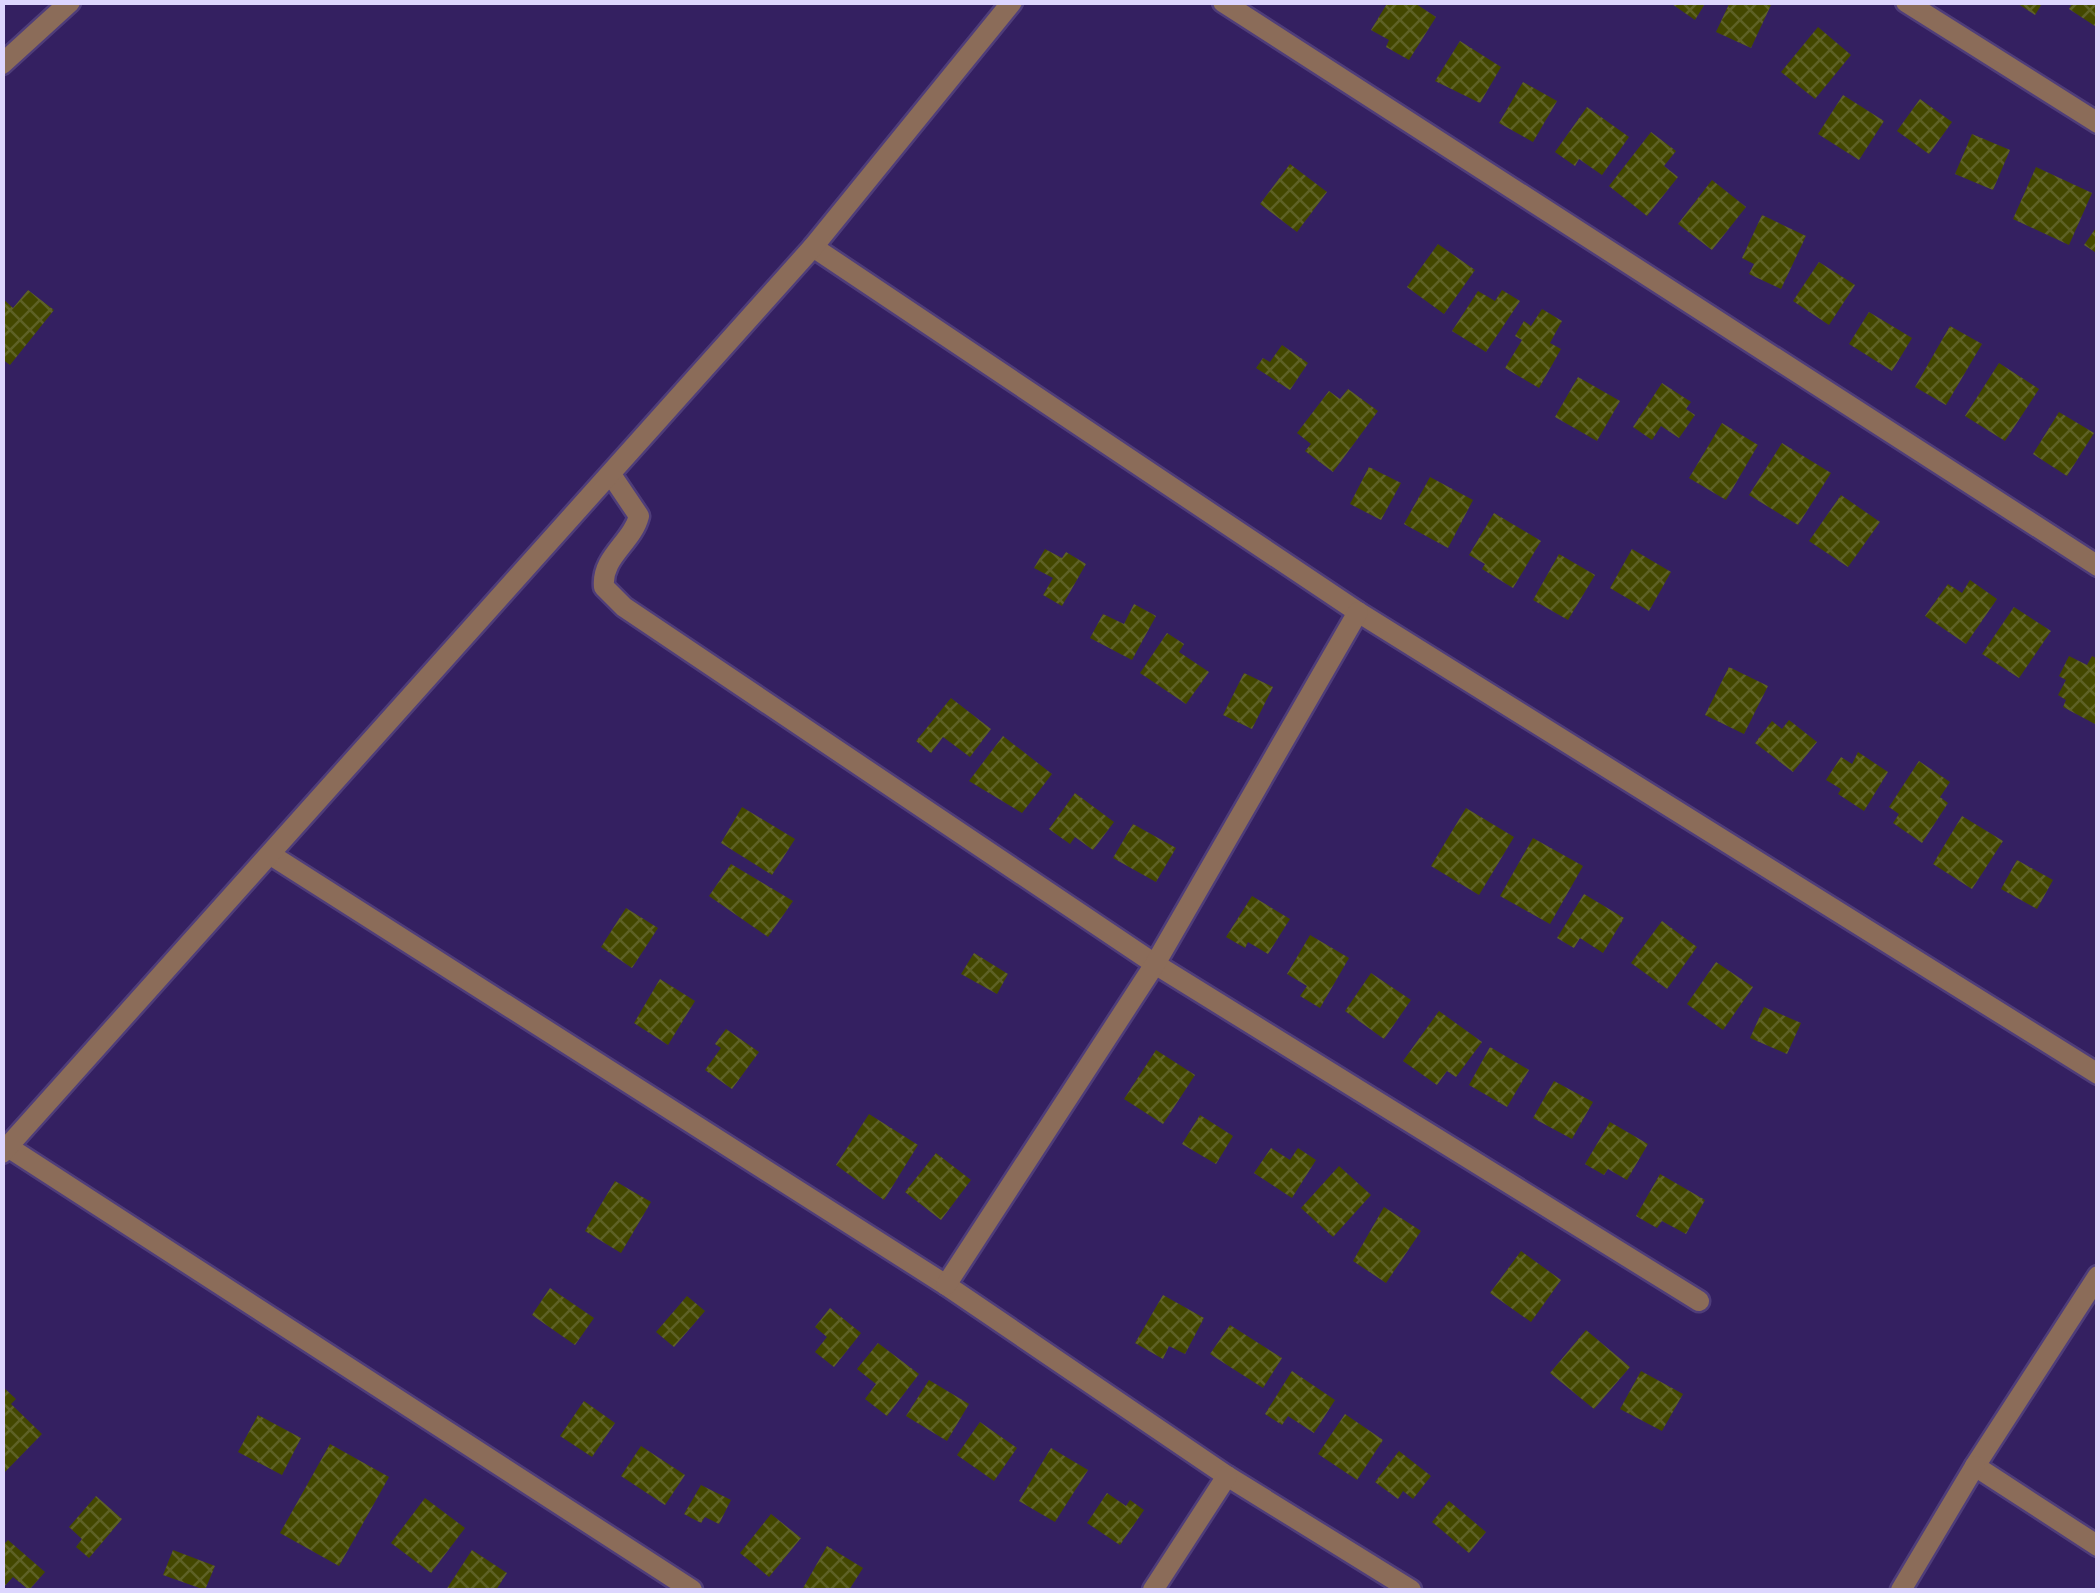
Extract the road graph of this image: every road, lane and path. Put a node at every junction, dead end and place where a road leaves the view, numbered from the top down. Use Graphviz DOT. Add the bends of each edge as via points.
graph roads {
  1 [pos="70,2"];
  2 [pos="1012,2"];
  3 [pos="1223,2"];
  4 [pos="1906,2"];
  5 [pos="2,64"];
  6 [pos="2098,123"];
  7 [pos="813,248"];
  8 [pos="612,476"];
  9 [pos="2098,566"];
  10 [pos="1358,612"];
  11 [pos="271,856"];
  12 [pos="1155,964"];
  13 [pos="2098,1074"];
  14 [pos="5,1150"];
  15 [pos="2098,1276"];
  16 [pos="946,1285"];
  17 [pos="1698,1301"];
  18 [pos="1974,1466"];
  19 [pos="1226,1476"];
  20 [pos="2098,1546"];
  21 [pos="692,1590"];
  22 [pos="1154,1590"];
  23 [pos="1411,1590"];
  24 [pos="1901,1590"];
  1 -- 5 [label="street"];
  2 -- 7 [label="street"];
  3 -- 9 [label="street"];
  4 -- 6 [label="street"];
  7 -- 8 [label="street"];
  7 -- 10 [label="street"];
  8 -- 11 [label="street"];
  8 -- 12 [label="street" via="640,516 604,570 604,587 614,598"];
  10 -- 12 [label="street"];
  10 -- 13 [label="street"];
  11 -- 14 [label="street"];
  11 -- 16 [label="street"];
  12 -- 16 [label="street"];
  12 -- 17 [label="street"];
  14 -- 21 [label="street"];
  15 -- 18 [label="street"];
  16 -- 19 [label="street"];
  18 -- 20 [label="street"];
  18 -- 24 [label="street"];
  19 -- 22 [label="street"];
  19 -- 23 [label="street"];
}
